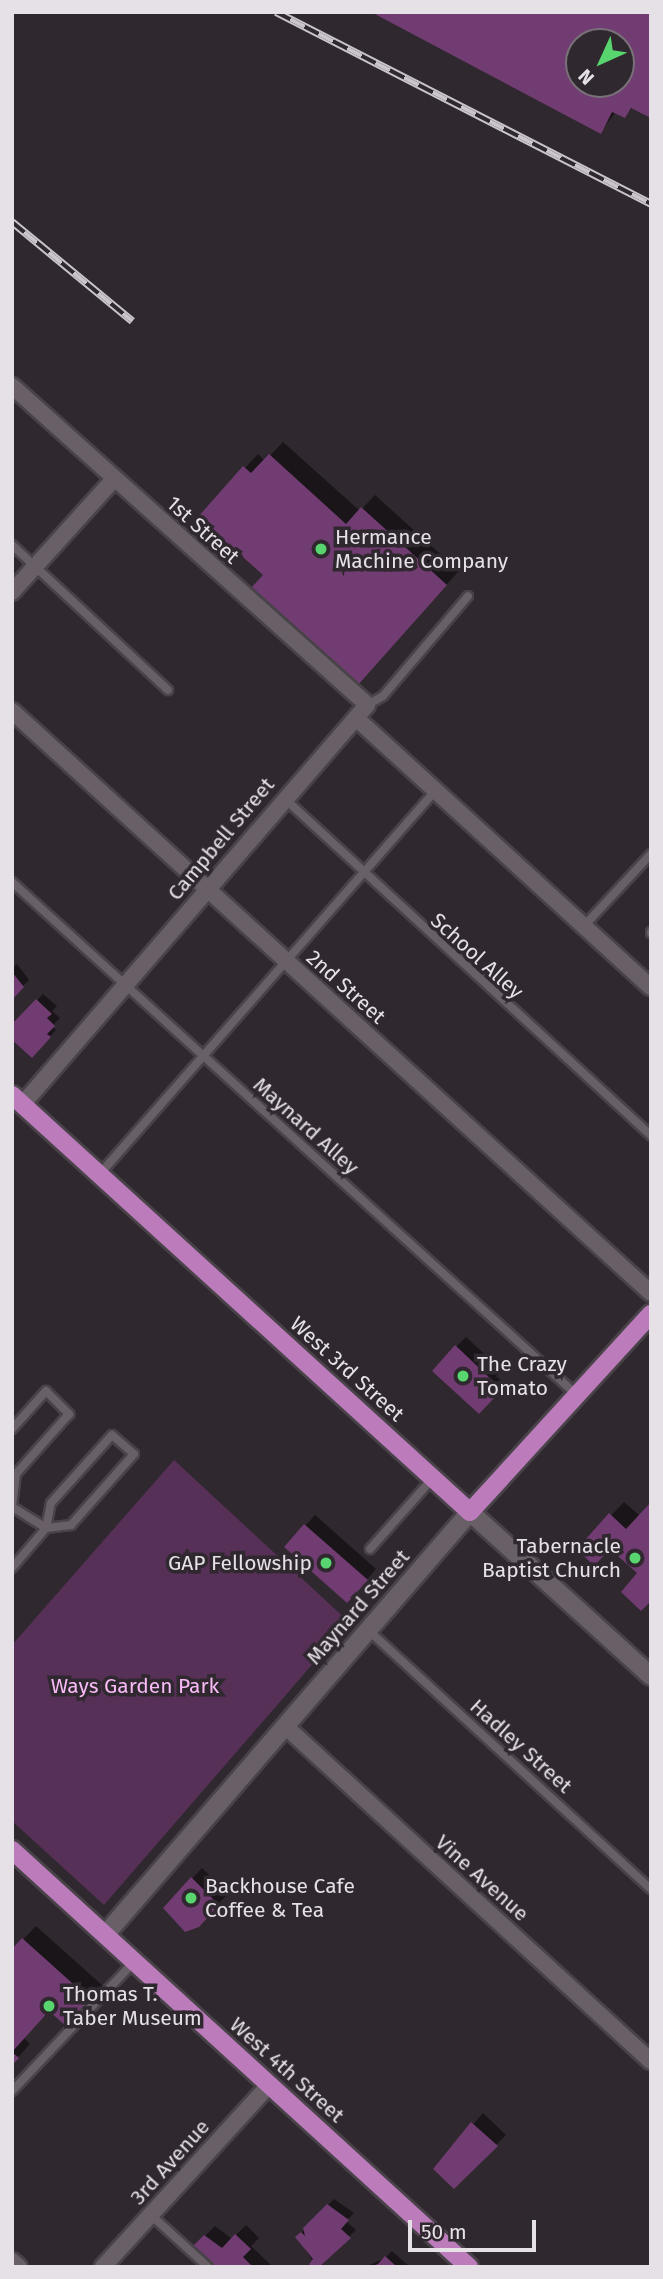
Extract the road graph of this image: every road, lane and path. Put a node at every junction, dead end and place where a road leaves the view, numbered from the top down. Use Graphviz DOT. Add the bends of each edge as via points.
graph roads {
  1 [pos="12,386"];
  2 [pos="114,479"];
  3 [pos="12,545"];
  4 [pos="36,566"];
  5 [pos="12,592"];
  6 [pos="468,596"];
  7 [pos="168,690"];
  8 [pos="367,705"];
  9 [pos="12,711"];
  10 [pos="356,718"];
  11 [pos="435,791"];
  12 [pos="284,798"];
  13 [pos="651,854"];
  14 [pos="363,876"];
  15 [pos="12,882"];
  16 [pos="209,891"];
  17 [pos="584,926"];
  18 [pos="287,962"];
  19 [pos="125,985"];
  20 [pos="651,987"];
  21 [pos="205,1058"];
  22 [pos="15,1105"];
  23 [pos="651,1136"];
  24 [pos="99,1175"];
  25 [pos="651,1293"];
  26 [pos="651,1314"];
  27 [pos="577,1395"];
  28 [pos="12,1429"];
  29 [pos="14,1473"];
  30 [pos="433,1478"];
  31 [pos="12,1507"];
  32 [pos="470,1512"];
  33 [pos="46,1528"];
  34 [pos="370,1549"];
  35 [pos="12,1568"];
  36 [pos="367,1629"];
  37 [pos="651,1676"];
  38 [pos="285,1726"];
  39 [pos="12,1850"];
  40 [pos="651,1889"];
  41 [pos="105,1935"];
  42 [pos="134,1962"];
  43 [pos="651,2061"];
  44 [pos="269,2085"];
  45 [pos="12,2091"];
  46 [pos="150,2215"];
  47 [pos="12,2261"];
  48 [pos="19,2267"];
  49 [pos="103,2267"];
  50 [pos="208,2267"];
  51 [pos="469,2267"];
  1 -- 2 [label="street, 1st Street"];
  2 -- 4 [label="street"];
  2 -- 8 [label="street, 1st Street"];
  3 -- 4 [label="lane"];
  4 -- 5 [label="street"];
  4 -- 7 [label="lane"];
  6 -- 8 [label="lane, Campbell Street" via="383,696"];
  8 -- 10 [label="street, Campbell Street"];
  9 -- 16 [label="street, 2nd Street"];
  10 -- 11 [label="street"];
  10 -- 12 [label="street, Campbell Street"];
  11 -- 14 [label="lane"];
  11 -- 17 [label="street"];
  12 -- 14 [label="lane, School Alley"];
  12 -- 16 [label="street, Campbell Street"];
  13 -- 17 [label="lane"];
  14 -- 18 [label="lane"];
  14 -- 23 [label="lane, School Alley"];
  15 -- 19 [label="lane, Maynard Alley"];
  16 -- 18 [label="street, 2nd Street"];
  16 -- 19 [label="street, Campbell Street"];
  17 -- 20 [label="street"];
  18 -- 21 [label="lane"];
  18 -- 25 [label="street, 2nd Street"];
  19 -- 21 [label="lane, Maynard Alley"];
  19 -- 22 [label="street, Campbell Street"];
  21 -- 24 [label="lane"];
  21 -- 27 [label="lane, Maynard Alley"];
  22 -- 24 [label="main road, West 3rd Street"];
  24 -- 30 [label="main road, West 3rd Street"];
  26 -- 27 [label="main road, Maynard Street"];
  27 -- 32 [label="main road, Maynard Street"];
  28 -- 29 [label="lane" via="46,1391 69,1414"];
  29 -- 31 [label="lane"];
  30 -- 32 [label="main road, West 3rd Street"];
  30 -- 34 [label="lane"];
  31 -- 33 [label="lane"];
  32 -- 36 [label="street, Maynard Street"];
  32 -- 37 [label="street, West 3rd Street"];
  33 -- 33 [label="lane" via="51,1503 112,1435 134,1454 71,1525"];
  33 -- 35 [label="lane"];
  36 -- 38 [label="street, Maynard Street"];
  36 -- 40 [label="lane, Hadley Street"];
  38 -- 41 [label="street, Maynard Street"];
  38 -- 43 [label="street, Vine Avenue"];
  39 -- 41 [label="main road, West 4th Street"];
  41 -- 42 [label="main road, West 4th Street"];
  42 -- 44 [label="main road, West 4th Street"];
  42 -- 45 [label="lane"];
  44 -- 46 [label="street, 3rd Avenue"];
  44 -- 51 [label="main road, West 4th Street"];
  46 -- 49 [label="street, 3rd Avenue"];
  46 -- 50 [label="lane"];
  47 -- 48 [label="street"];
}
